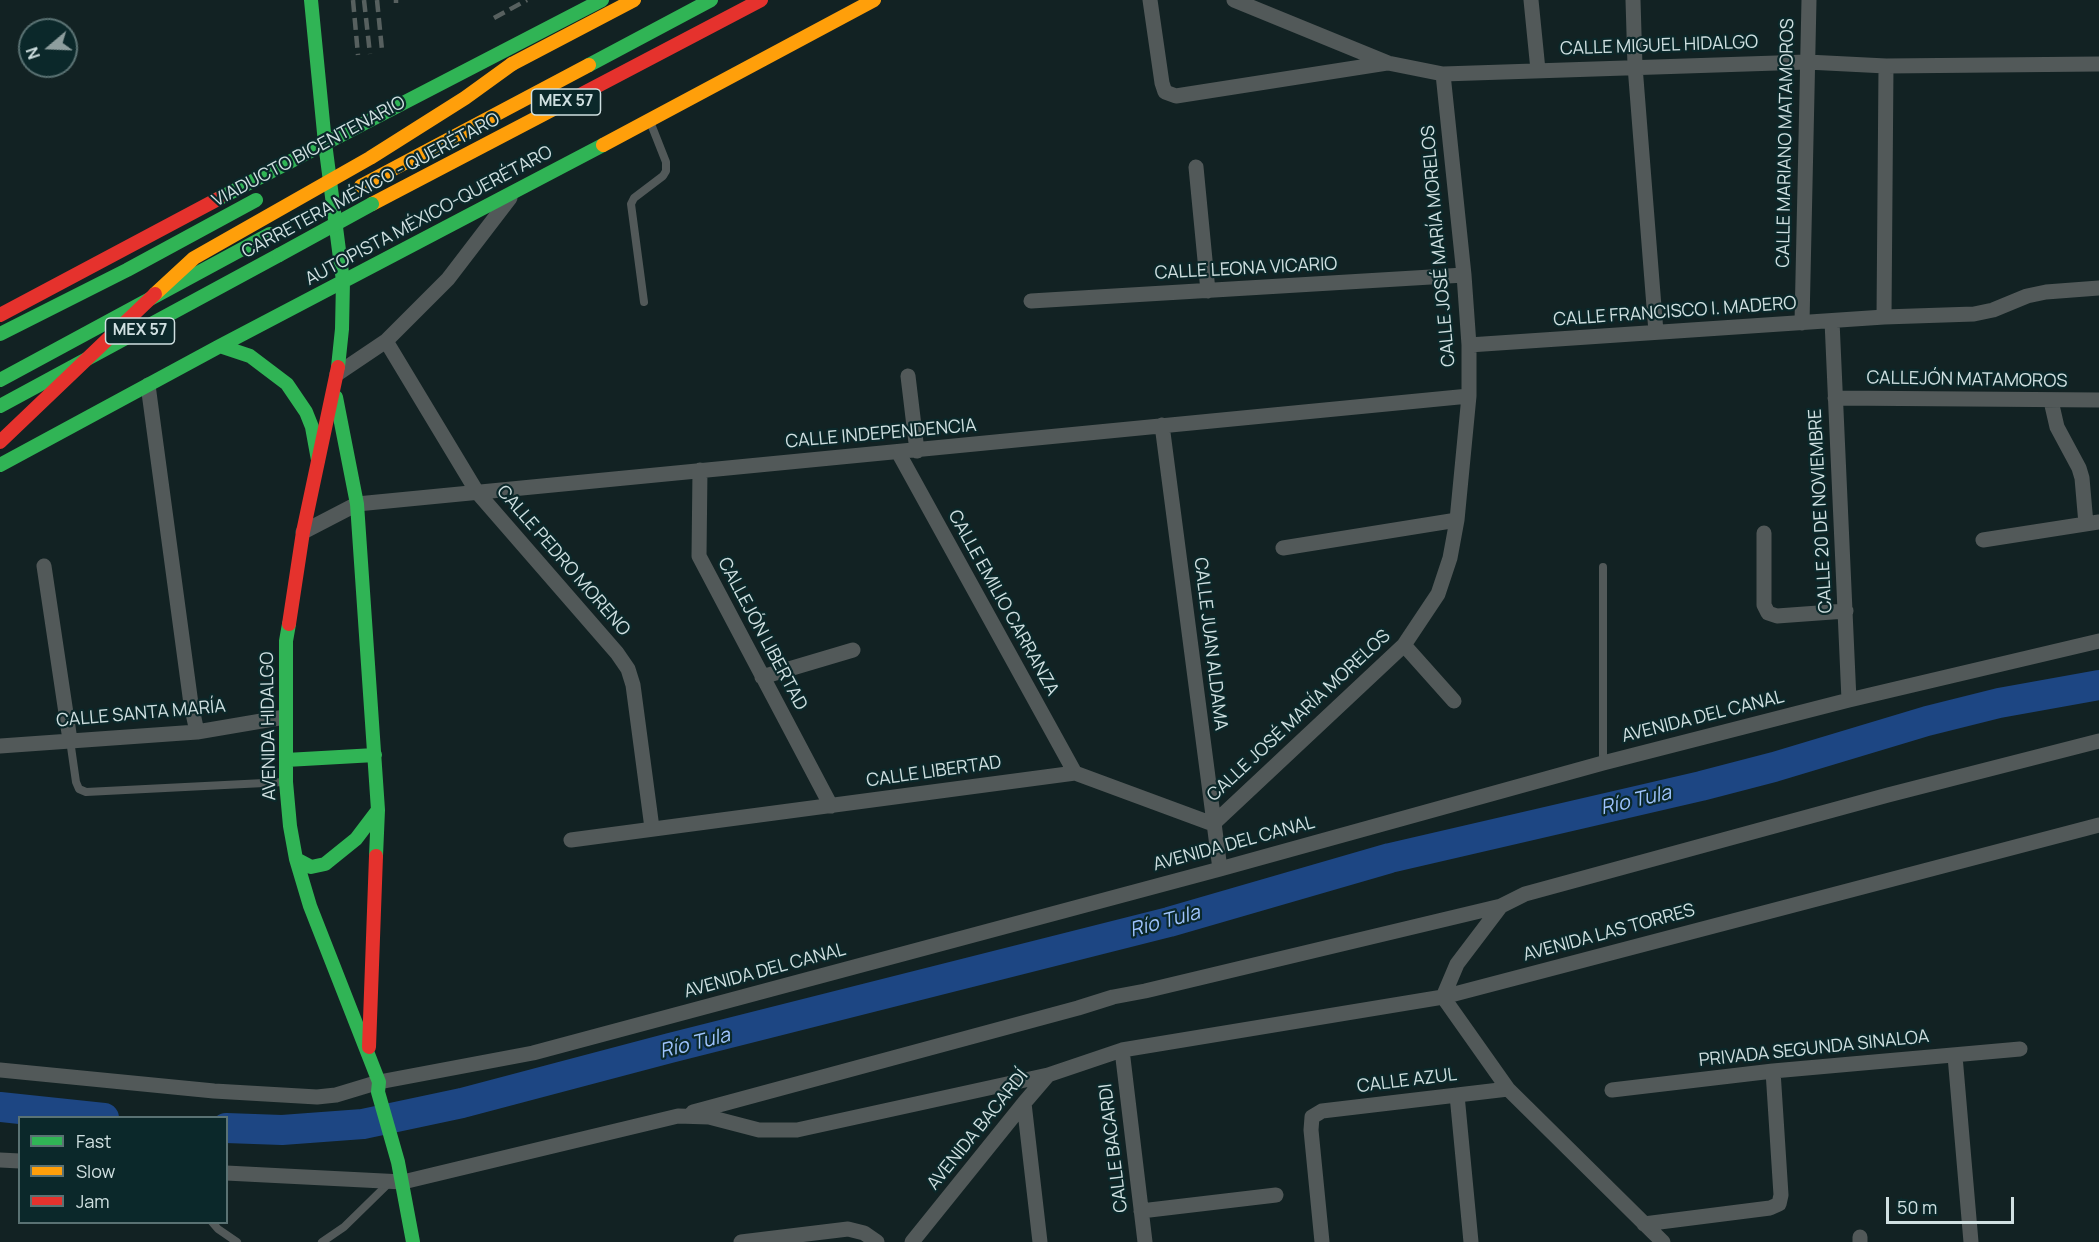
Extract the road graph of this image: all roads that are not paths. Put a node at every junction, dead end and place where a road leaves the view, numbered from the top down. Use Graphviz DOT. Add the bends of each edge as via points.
graph roads {
  1 [pos="311,0"];
  2 [pos="602,0"];
  3 [pos="634,0"];
  4 [pos="711,0"];
  5 [pos="761,0"];
  6 [pos="874,0"];
  7 [pos="1150,0"];
  8 [pos="1234,0"];
  9 [pos="1531,0"];
  10 [pos="1633,0"];
  11 [pos="1809,0"];
  12 [pos="1807,62"];
  13 [pos="1388,63"];
  14 [pos="512,64"];
  15 [pos="2099,64"];
  16 [pos="1635,66"];
  17 [pos="1886,66"];
  18 [pos="1538,70"];
  19 [pos="1443,74"];
  20 [pos="649,120"];
  21 [pos="399,123"];
  22 [pos="325,143"];
  23 [pos="338,156"];
  24 [pos="318,167"];
  25 [pos="1196,167"];
  26 [pos="515,192"];
  27 [pos="267,194"];
  28 [pos="320,207"];
  29 [pos="275,232"];
  30 [pos="1464,275"];
  31 [pos="343,281"];
  32 [pos="2099,288"];
  33 [pos="1208,291"];
  34 [pos="1031,301"];
  35 [pos="644,302"];
  36 [pos="0,315"];
  37 [pos="1884,317"];
  38 [pos="1832,321"];
  39 [pos="1802,323"];
  40 [pos="1656,332"];
  41 [pos="0,334"];
  42 [pos="386,341"];
  43 [pos="1469,345"];
  44 [pos="220,346"];
  45 [pos="908,376"];
  46 [pos="0,380"];
  47 [pos="336,381"];
  48 [pos="148,385"];
  49 [pos="1468,396"];
  50 [pos="1836,398"];
  51 [pos="2099,400"];
  52 [pos="2051,401"];
  53 [pos="0,406"];
  54 [pos="1162,424"];
  55 [pos="0,442"];
  56 [pos="917,451"];
  57 [pos="898,452"];
  58 [pos="318,460"];
  59 [pos="0,463"];
  60 [pos="700,470"];
  61 [pos="477,492"];
  62 [pos="357,504"];
  63 [pos="1457,520"];
  64 [pos="2093,523"];
  65 [pos="303,532"];
  66 [pos="1764,533"];
  67 [pos="1983,540"];
  68 [pos="1283,548"];
  69 [pos="44,567"];
  70 [pos="1603,567"];
  71 [pos="1846,611"];
  72 [pos="2099,641"];
  73 [pos="1404,645"];
  74 [pos="853,650"];
  75 [pos="762,677"];
  76 [pos="1849,700"];
  77 [pos="1454,701"];
  78 [pos="285,717"];
  79 [pos="197,732"];
  80 [pos="70,740"];
  81 [pos="2099,741"];
  82 [pos="0,746"];
  83 [pos="375,754"];
  84 [pos="286,760"];
  85 [pos="1603,763"];
  86 [pos="1075,773"];
  87 [pos="286,782"];
  88 [pos="831,806"];
  89 [pos="378,810"];
  90 [pos="1213,824"];
  91 [pos="2099,825"];
  92 [pos="652,828"];
  93 [pos="571,840"];
  94 [pos="296,859"];
  95 [pos="1220,869"];
  96 [pos="1501,906"];
  97 [pos="1443,997"];
  98 [pos="2020,1049"];
  99 [pos="1122,1050"];
  100 [pos="369,1056"];
  101 [pos="1954,1056"];
  102 [pos="0,1070"];
  103 [pos="1773,1071"];
  104 [pos="1048,1075"];
  105 [pos="379,1087"];
  106 [pos="1508,1089"];
  107 [pos="1612,1090"];
  108 [pos="1457,1095"];
  109 [pos="1024,1102"];
  110 [pos="678,1116"];
  111 [pos="0,1160"];
  112 [pos="18,1161"];
  113 [pos="228,1173"];
  114 [pos="397,1182"];
  115 [pos="1276,1195"];
  116 [pos="1141,1211"];
  117 [pos="214,1224"];
  118 [pos="1644,1224"];
  119 [pos="237,1242"];
  120 [pos="322,1242"];
  121 [pos="413,1242"];
  122 [pos="741,1242"];
  123 [pos="877,1242"];
  124 [pos="912,1242"];
  125 [pos="1040,1242"];
  126 [pos="1145,1242"];
  127 [pos="1322,1242"];
  128 [pos="1471,1242"];
  129 [pos="1664,1242"];
  130 [pos="1971,1242"];
  1 -- 22 [label="main road, AVENIDA HIDALGO"];
  2 -- 22 [label="main road"];
  3 -- 14 [label="main road, VIADUCTO BICENTENARIO"];
  4 -- 28 [label="main road, CARRETERA MÉXICO - QUERÉTARO / MEX 57"];
  5 -- 53 [label="main road, CARRETERA MÉXICO - QUERÉTARO / MEX 57, bridge" via="372,204"];
  6 -- 20 [label="main road, AUTOPISTA MÉXICO-QUERÉTARO"];
  7 -- 13 [label="street" via="1162,83 1165,92 1176,96"];
  8 -- 13 [label="street, CALLE MIGUEL HIDALGO"];
  9 -- 18 [label="street"];
  10 -- 16 [label="street"];
  11 -- 12 [label="street, CALLE MARIANO MATAMOROS"];
  12 -- 16 [label="street, CALLE MIGUEL HIDALGO"];
  12 -- 17 [label="street, CALLE MIGUEL HIDALGO"];
  12 -- 39 [label="street, CALLE MARIANO MATAMOROS"];
  13 -- 19 [label="street, CALLE MIGUEL HIDALGO"];
  14 -- 21 [label="main road, VIADUCTO BICENTENARIO, bridge"];
  14 -- 55 [label="main road, bridge" via="370,158 194,258"];
  15 -- 17 [label="street, CALLE MIGUEL HIDALGO"];
  16 -- 18 [label="street, CALLE MIGUEL HIDALGO"];
  16 -- 40 [label="street"];
  17 -- 37 [label="street"];
  18 -- 19 [label="street, CALLE MIGUEL HIDALGO"];
  19 -- 30 [label="street, CALLE JOSÉ MARÍA MORELOS"];
  20 -- 26 [label="main road, AUTOPISTA MÉXICO-QUERÉTARO"];
  20 -- 35 [label="lane" via="666,171 632,204"];
  22 -- 31 [label="main road, AVENIDA HIDALGO"];
  22 -- 36 [label="main road"];
  23 -- 24 [label="main road, VIADUCTO BICENTENARIO"];
  25 -- 33 [label="street"];
  26 -- 31 [label="main road, AUTOPISTA MÉXICO-QUERÉTARO"];
  26 -- 42 [label="street" via="448,279"];
  27 -- 41 [label="main road, VIADUCTO BICENTENARIO, bridge"];
  29 -- 46 [label="main road, CARRETERA MÉXICO - QUERÉTARO / MEX 57"];
  30 -- 33 [label="street, CALLE LEONA VICARIO"];
  30 -- 43 [label="street, CALLE JOSÉ MARÍA MORELOS"];
  31 -- 44 [label="main road, AUTOPISTA MÉXICO-QUERÉTARO"];
  31 -- 47 [label="main road, AVENIDA HIDALGO"];
  32 -- 37 [label="street, CALLE FRANCISCO I. MADERO" via="2046,292 1974,314"];
  33 -- 34 [label="street, CALLE LEONA VICARIO"];
  37 -- 38 [label="street, CALLE FRANCISCO I. MADERO"];
  38 -- 39 [label="street, CALLE FRANCISCO I. MADERO"];
  38 -- 50 [label="street, CALLE 20 DE NOVIEMBRE"];
  39 -- 40 [label="street, CALLE FRANCISCO I. MADERO"];
  40 -- 43 [label="street, CALLE FRANCISCO I. MADERO"];
  42 -- 47 [label="street"];
  42 -- 61 [label="street, CALLE PEDRO MORENO"];
  43 -- 49 [label="street, CALLE JOSÉ MARÍA MORELOS"];
  44 -- 48 [label="main road, AUTOPISTA MÉXICO-QUERÉTARO"];
  44 -- 58 [label="main road" via="250,356 287,384 306,412"];
  45 -- 56 [label="street"];
  47 -- 58 [label="main road, AVENIDA HIDALGO"];
  47 -- 62 [label="main road, AVENIDA HIDALGO"];
  48 -- 59 [label="main road, AUTOPISTA MÉXICO-QUERÉTARO"];
  48 -- 79 [label="street"];
  49 -- 54 [label="street, CALLE INDEPENDENCIA"];
  49 -- 63 [label="street, CALLE JOSÉ MARÍA MORELOS"];
  50 -- 52 [label="street, CALLEJÓN MATAMOROS"];
  50 -- 71 [label="street, CALLE 20 DE NOVIEMBRE"];
  51 -- 52 [label="street, CALLEJÓN MATAMOROS"];
  52 -- 64 [label="street" via="2057,427 2079,468"];
  54 -- 56 [label="street, CALLE INDEPENDENCIA"];
  54 -- 90 [label="street, CALLE JUAN ALDAMA"];
  56 -- 57 [label="street, CALLE INDEPENDENCIA"];
  57 -- 60 [label="street, CALLE INDEPENDENCIA"];
  57 -- 86 [label="street, CALLE EMILIO CARRANZA"];
  58 -- 65 [label="main road, AVENIDA HIDALGO"];
  60 -- 61 [label="street, CALLE INDEPENDENCIA"];
  60 -- 75 [label="street, CALLEJÓN LIBERTAD" via="699,556"];
  61 -- 62 [label="street, CALLE INDEPENDENCIA"];
  61 -- 92 [label="street, CALLE PEDRO MORENO" via="628,669"];
  62 -- 65 [label="street, CALLE INDEPENDENCIA"];
  62 -- 83 [label="main road, AVENIDA HIDALGO"];
  63 -- 68 [label="street"];
  63 -- 73 [label="street, CALLE JOSÉ MARÍA MORELOS" via="1438,594"];
  64 -- 67 [label="street"];
  65 -- 78 [label="main road, AVENIDA HIDALGO" via="286,641"];
  66 -- 71 [label="street" via="1764,605 1768,613 1777,616"];
  69 -- 80 [label="street"];
  70 -- 85 [label="lane"];
  71 -- 76 [label="street, CALLE 20 DE NOVIEMBRE"];
  72 -- 76 [label="street, AVENIDA DEL CANAL"];
  73 -- 77 [label="street"];
  73 -- 90 [label="street, CALLE JOSÉ MARÍA MORELOS"];
  74 -- 75 [label="street"];
  75 -- 88 [label="street, CALLEJÓN LIBERTAD"];
  76 -- 85 [label="street, AVENIDA DEL CANAL"];
  78 -- 79 [label="street, CALLE SANTA MARÍA"];
  78 -- 84 [label="main road, AVENIDA HIDALGO"];
  79 -- 80 [label="street, CALLE SANTA MARÍA"];
  80 -- 82 [label="street, CALLE SANTA MARÍA"];
  80 -- 87 [label="lane" via="76,782 86,792"];
  81 -- 96 [label="street" via="1536,891"];
  83 -- 84 [label="main road"];
  83 -- 89 [label="main road, AVENIDA HIDALGO"];
  84 -- 87 [label="main road, AVENIDA HIDALGO"];
  85 -- 95 [label="street, AVENIDA DEL CANAL"];
  86 -- 88 [label="street, CALLE LIBERTAD"];
  86 -- 90 [label="street, CALLE LIBERTAD"];
  87 -- 94 [label="main road, AVENIDA HIDALGO"];
  88 -- 92 [label="street, CALLE LIBERTAD"];
  89 -- 94 [label="main road" via="356,839 325,864 311,867"];
  89 -- 100 [label="main road, AVENIDA HIDALGO"];
  90 -- 95 [label="street, CALLE JUAN ALDAMA"];
  91 -- 97 [label="street, AVENIDA LAS TORRES"];
  92 -- 93 [label="street, CALLE LIBERTAD"];
  94 -- 100 [label="main road, AVENIDA HIDALGO" via="309,906"];
  95 -- 105 [label="street, AVENIDA DEL CANAL" via="533,1053"];
  96 -- 97 [label="street" via="1457,964"];
  96 -- 110 [label="street" via="1113,997"];
  97 -- 99 [label="street, AVENIDA LAS TORRES"];
  97 -- 106 [label="street"];
  98 -- 101 [label="street, PRIVADA SEGUNDA SINALOA"];
  99 -- 104 [label="street, AVENIDA BACARDÍ"];
  99 -- 116 [label="street, CALLE BACARDI"];
  100 -- 105 [label="main road, AVENIDA HIDALGO"];
  101 -- 103 [label="street, PRIVADA SEGUNDA SINALOA"];
  101 -- 130 [label="street"];
  102 -- 105 [label="street, AVENIDA DEL CANAL" via="316,1097"];
  103 -- 107 [label="street, PRIVADA SEGUNDA SINALOA"];
  103 -- 118 [label="street" via="1779,1204"];
  104 -- 109 [label="street, AVENIDA BACARDÍ"];
  104 -- 110 [label="street" via="797,1130 759,1130 709,1117"];
  105 -- 114 [label="main road, AVENIDA HIDALGO" via="399,1162"];
  106 -- 108 [label="street, CALLE AZUL"];
  106 -- 118 [label="street"];
  108 -- 127 [label="street, CALLE AZUL" via="1322,1111 1312,1117"];
  108 -- 128 [label="street"];
  109 -- 124 [label="street, AVENIDA BACARDÍ"];
  109 -- 125 [label="street"];
  110 -- 114 [label="street"];
  111 -- 112 [label="street"];
  113 -- 114 [label="street"];
  114 -- 120 [label="lane"];
  114 -- 121 [label="main road, AVENIDA HIDALGO"];
  115 -- 116 [label="street"];
  116 -- 126 [label="street, CALLE BACARDI"];
  117 -- 119 [label="lane"];
  118 -- 129 [label="street"];
  122 -- 123 [label="street" via="848,1229"];
}
